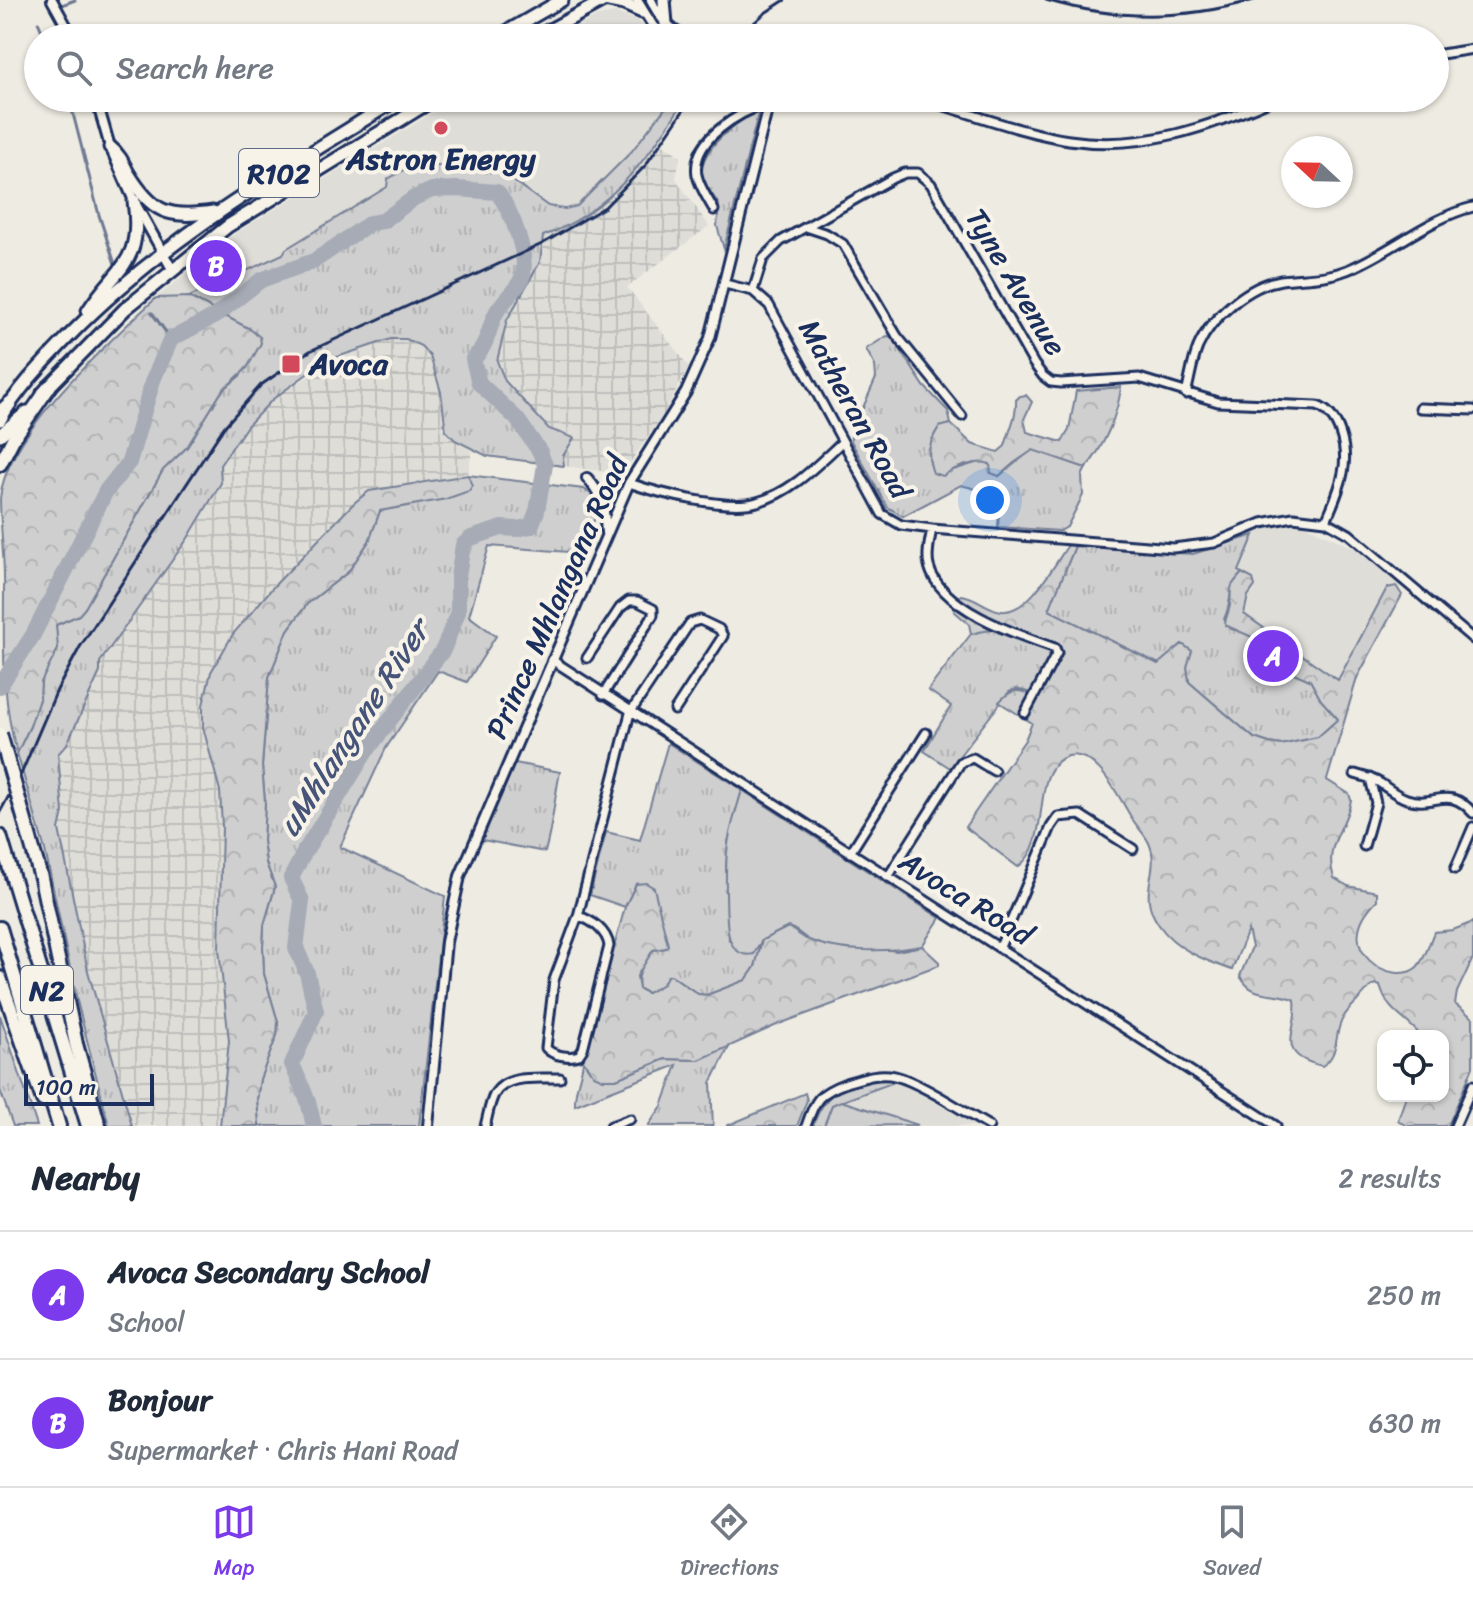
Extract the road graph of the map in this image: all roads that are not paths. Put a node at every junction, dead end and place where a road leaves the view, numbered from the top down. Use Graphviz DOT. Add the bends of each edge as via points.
graph roads {
  1 [pos="52,0"];
  2 [pos="562,0"];
  3 [pos="605,0"];
  4 [pos="651,0"];
  5 [pos="664,0"];
  6 [pos="639,6"];
  7 [pos="65,24"];
  8 [pos="520,24"];
  9 [pos="561,24"];
  10 [pos="652,24"];
  11 [pos="666,24"];
  12 [pos="1473,49"];
  13 [pos="1449,53"];
  14 [pos="100,112"];
  15 [pos="377,112"];
  16 [pos="413,112"];
  17 [pos="747,112"];
  18 [pos="766,112"];
  19 [pos="966,112"];
  20 [pos="1239,112"];
  21 [pos="110,147"];
  22 [pos="134,201"];
  23 [pos="1473,207"];
  24 [pos="714,210"];
  25 [pos="217,212"];
  26 [pos="806,227"];
  27 [pos="162,252"];
  28 [pos="172,269"];
  29 [pos="725,284"];
  30 [pos="753,291"];
  31 [pos="79,325"];
  32 [pos="49,387"];
  33 [pos="1186,394"];
  34 [pos="5,407"];
  35 [pos="1420,408"];
  36 [pos="1473,410"];
  37 [pos="962,416"];
  38 [pos="0,420"];
  39 [pos="0,435"];
  40 [pos="842,442"];
  41 [pos="0,464"];
  42 [pos="587,478"];
  43 [pos="629,483"];
  44 [pos="1326,521"];
  45 [pos="932,529"];
  46 [pos="606,534"];
  47 [pos="1473,639"];
  48 [pos="587,658"];
  49 [pos="552,660"];
  50 [pos="603,695"];
  51 [pos="675,710"];
  52 [pos="630,713"];
  53 [pos="1025,713"];
  54 [pos="926,733"];
  55 [pos="0,734"];
  56 [pos="994,771"];
  57 [pos="1355,774"];
  58 [pos="1370,778"];
  59 [pos="1473,813"];
  60 [pos="1473,827"];
  61 [pos="0,836"];
  62 [pos="1364,846"];
  63 [pos="1133,849"];
  64 [pos="850,853"];
  65 [pos="1455,869"];
  66 [pos="888,877"];
  67 [pos="578,916"];
  68 [pos="0,928"];
  69 [pos="1000,947"];
  70 [pos="0,978"];
  71 [pos="560,1078"];
  72 [pos="1473,1085"];
  73 [pos="630,1119"];
  74 [pos="1267,1121"];
  75 [pos="52,1126"];
  76 [pos="59,1126"];
  77 [pos="88,1126"];
  78 [pos="99,1126"];
  79 [pos="428,1126"];
  80 [pos="485,1126"];
  81 [pos="611,1126"];
  82 [pos="806,1126"];
  83 [pos="989,1126"];
  84 [pos="1255,1126"];
  85 [pos="1276,1126"];
  86 [pos="1455,1126"];
  1 -- 7 [label="street"];
  2 -- 8 [label="main road"];
  3 -- 6 [label="main road"];
  3 -- 9 [label="main road"];
  4 -- 11 [label="street"];
  5 -- 11 [label="main road"];
  6 -- 10 [label="street"];
  12 -- 13 [label="street"];
  14 -- 21 [label="street"];
  15 -- 25 [label="main road, R102"];
  16 -- 28 [label="main road, R102" via="244,215"];
  17 -- 24 [label="street" via="701,151 698,177"];
  18 -- 29 [label="street, Prince Mhlangana Road"];
  19 -- 20 [label="street" via="1070,140 1115,143 1184,133"];
  21 -- 22 [label="street"];
  21 -- 25 [label="main road" via="153,206 179,215"];
  22 -- 27 [label="street"];
  22 -- 31 [label="main road" via="132,254"];
  23 -- 33 [label="street" via="1346,270 1265,283 1243,295 1205,334"];
  25 -- 27 [label="main road, R102"];
  26 -- 30 [label="street, Tyne Avenue" via="770,251"];
  26 -- 33 [label="street, Tyne Avenue" via="893,178 918,173 931,184 1043,376 1061,383 1139,378"];
  26 -- 37 [label="street" via="843,244 897,336"];
  27 -- 28 [label="street"];
  27 -- 31 [label="main road, R102"];
  28 -- 32 [label="main road, R102"];
  29 -- 30 [label="street"];
  29 -- 43 [label="street, Prince Mhlangana Road" via="710,338 686,392"];
  30 -- 40 [label="street, Matheran Road" via="769,305"];
  31 -- 34 [label="main road, R102"];
  32 -- 39 [label="main road, R102"];
  32 -- 41 [label="highway"];
  33 -- 44 [label="street, Tyne Avenue" via="1218,402 1317,406 1330,413 1338,428 1344,470"];
  34 -- 38 [label="main road, R102"];
  35 -- 36 [label="street"];
  40 -- 43 [label="street" via="793,484 748,504 658,493"];
  40 -- 45 [label="street, Matheran Road" via="882,514 901,525"];
  42 -- 46 [label="street" via="604,502"];
  43 -- 46 [label="street, Prince Mhlangana Road"];
  44 -- 45 [label="street" via="1279,518 1214,543 1173,548"];
  44 -- 47 [label="street" via="1349,534"];
  45 -- 53 [label="street, Matheran Road" via="932,573 961,606 1055,648"];
  46 -- 49 [label="street, Prince Mhlangana Road"];
  48 -- 50 [label="street" via="622,605 637,601 653,609"];
  49 -- 50 [label="street, Avoca Road"];
  49 -- 79 [label="street, Prince Mhlangana Road" via="454,898"];
  50 -- 52 [label="street, Avoca Road"];
  51 -- 52 [label="street" via="723,636 700,620 690,623"];
  52 -- 64 [label="street, Avoca Road"];
  52 -- 67 [label="street"];
  54 -- 64 [label="street"];
  55 -- 78 [label="highway, bridge" via="41,878"];
  56 -- 66 [label="street" via="973,758 961,762"];
  57 -- 58 [label="street"];
  58 -- 59 [label="street" via="1406,799 1453,798"];
  58 -- 62 [label="street" via="1376,803"];
  60 -- 65 [label="street"];
  61 -- 77 [label="highway, N2"];
  63 -- 69 [label="street" via="1080,815 1058,817"];
  64 -- 66 [label="street, Avoca Road"];
  66 -- 69 [label="street, Avoca Road"];
  67 -- 67 [label="street" via="554,980 545,1046 569,1056 583,1049 609,946 595,924"];
  68 -- 76 [label="highway, N2"];
  69 -- 74 [label="street, Avoca Road"];
  70 -- 75 [label="highway"];
  71 -- 80 [label="street" via="504,1084"];
  72 -- 86 [label="street"];
  73 -- 81 [label="street"];
  74 -- 84 [label="street"];
  74 -- 85 [label="street, Avoca Road"];
  82 -- 83 [label="street" via="825,1092 886,1075 907,1080"];
}
